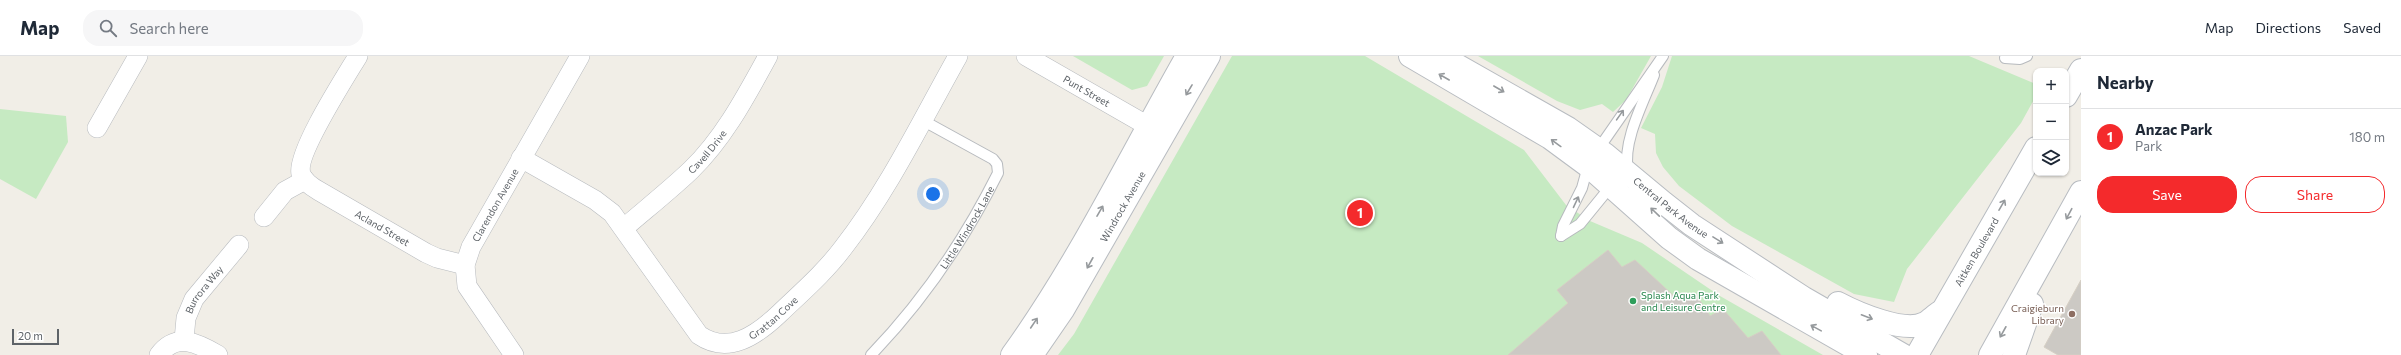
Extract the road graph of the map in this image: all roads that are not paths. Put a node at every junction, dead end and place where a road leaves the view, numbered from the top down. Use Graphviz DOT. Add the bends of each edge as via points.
graph roads {
  1 [pos="138,56"];
  2 [pos="358,56"];
  3 [pos="580,56"];
  4 [pos="768,56"];
  5 [pos="958,56"];
  6 [pos="1026,56"];
  7 [pos="1186,56"];
  8 [pos="1209,56"];
  9 [pos="1410,56"];
  10 [pos="1441,56"];
  11 [pos="2027,56"];
  12 [pos="2005,58"];
  13 [pos="1660,60"];
  14 [pos="2081,70"];
  15 [pos="2069,91"];
  16 [pos="922,120"];
  17 [pos="97,128"];
  18 [pos="1155,130"];
  19 [pos="2033,153"];
  20 [pos="1593,157"];
  21 [pos="521,158"];
  22 [pos="1629,173"];
  23 [pos="305,180"];
  24 [pos="1612,186"];
  25 [pos="2081,192"];
  26 [pos="264,217"];
  27 [pos="624,228"];
  28 [pos="2056,237"];
  29 [pos="239,245"];
  30 [pos="1744,256"];
  31 [pos="465,265"];
  32 [pos="1726,276"];
  33 [pos="1940,312"];
  34 [pos="184,340"];
  35 [pos="1857,352"];
  36 [pos="723,353"];
  37 [pos="159,355"];
  38 [pos="218,355"];
  39 [pos="514,355"];
  40 [pos="871,355"];
  41 [pos="1012,355"];
  42 [pos="1032,355"];
  43 [pos="1902,355"];
  44 [pos="1917,355"];
  45 [pos="1990,355"];
  46 [pos="2014,355"];
  1 -- 17 [label="street"];
  2 -- 23 [label="street" via="303,154 300,168"];
  3 -- 21 [label="street, Clarendon Avenue"];
  4 -- 27 [label="street, Cavell Drive" via="736,112 715,142 691,169"];
  5 -- 16 [label="street, Grattan Cove"];
  6 -- 18 [label="street, Punt Street"];
  7 -- 18 [label="street, Windrock Avenue"];
  8 -- 18 [label="street, Windrock Avenue, one-way"];
  20 -- 9 [label="street, Central Park Avenue, one-way" via="1550,138"];
  10 -- 20 [label="street, Central Park Avenue, one-way" via="1568,128"];
  11 -- 12 [label="lane" via="2020,59"];
  20 -- 13 [label="lane, one-way"];
  13 -- 22 [label="lane" via="1628,150 1626,162"];
  14 -- 15 [label="street"];
  16 -- 36 [label="street, Grattan Cove" via="875,203 829,264 763,329 739,347"];
  16 -- 40 [label="lane, Little Windrock Lane" via="993,159 997,164 998,173 942,270 905,318"];
  41 -- 18 [label="street, Windrock Avenue, one-way" via="1036,322"];
  18 -- 42 [label="street, Windrock Avenue, one-way" via="1063,310"];
  33 -- 19 [label="street, Aitken Boulevard, one-way"];
  20 -- 22 [label="street, Central Park Avenue"];
  20 -- 24 [label="street, Central Park Avenue"];
  24 -- 20 [label="lane, one-way" via="1580,224 1561,236"];
  32 -- 20 [label="lane, one-way" via="1597,157"];
  21 -- 27 [label="street, Grattan Cove" via="595,200 612,213"];
  21 -- 31 [label="street, Clarendon Avenue" via="471,247"];
  22 -- 30 [label="street, Central Park Avenue, one-way" via="1692,224"];
  23 -- 26 [label="street" via="286,191"];
  23 -- 31 [label="street, Acland Street" via="319,191 428,254"];
  24 -- 32 [label="street, Central Park Avenue" via="1669,238"];
  25 -- 28 [label="street, one-way"];
  27 -- 36 [label="street, Grattan Cove" via="699,335 707,345"];
  28 -- 45 [label="street, one-way"];
  28 -- 46 [label="street" via="2049,268 2027,313"];
  29 -- 34 [label="street, Burrora Way" via="194,299 186,318"];
  30 -- 33 [label="street, one-way" via="1878,321 1919,324"];
  30 -- 43 [label="street, Central Park Avenue" via="1804,298"];
  31 -- 39 [label="street, Clarendon Avenue" via="467,286"];
  35 -- 32 [label="street, Central Park Avenue, one-way"];
  33 -- 44 [label="street, Aitken Boulevard"];
  34 -- 37 [label="street" via="168,344"];
  34 -- 38 [label="street"];
}
